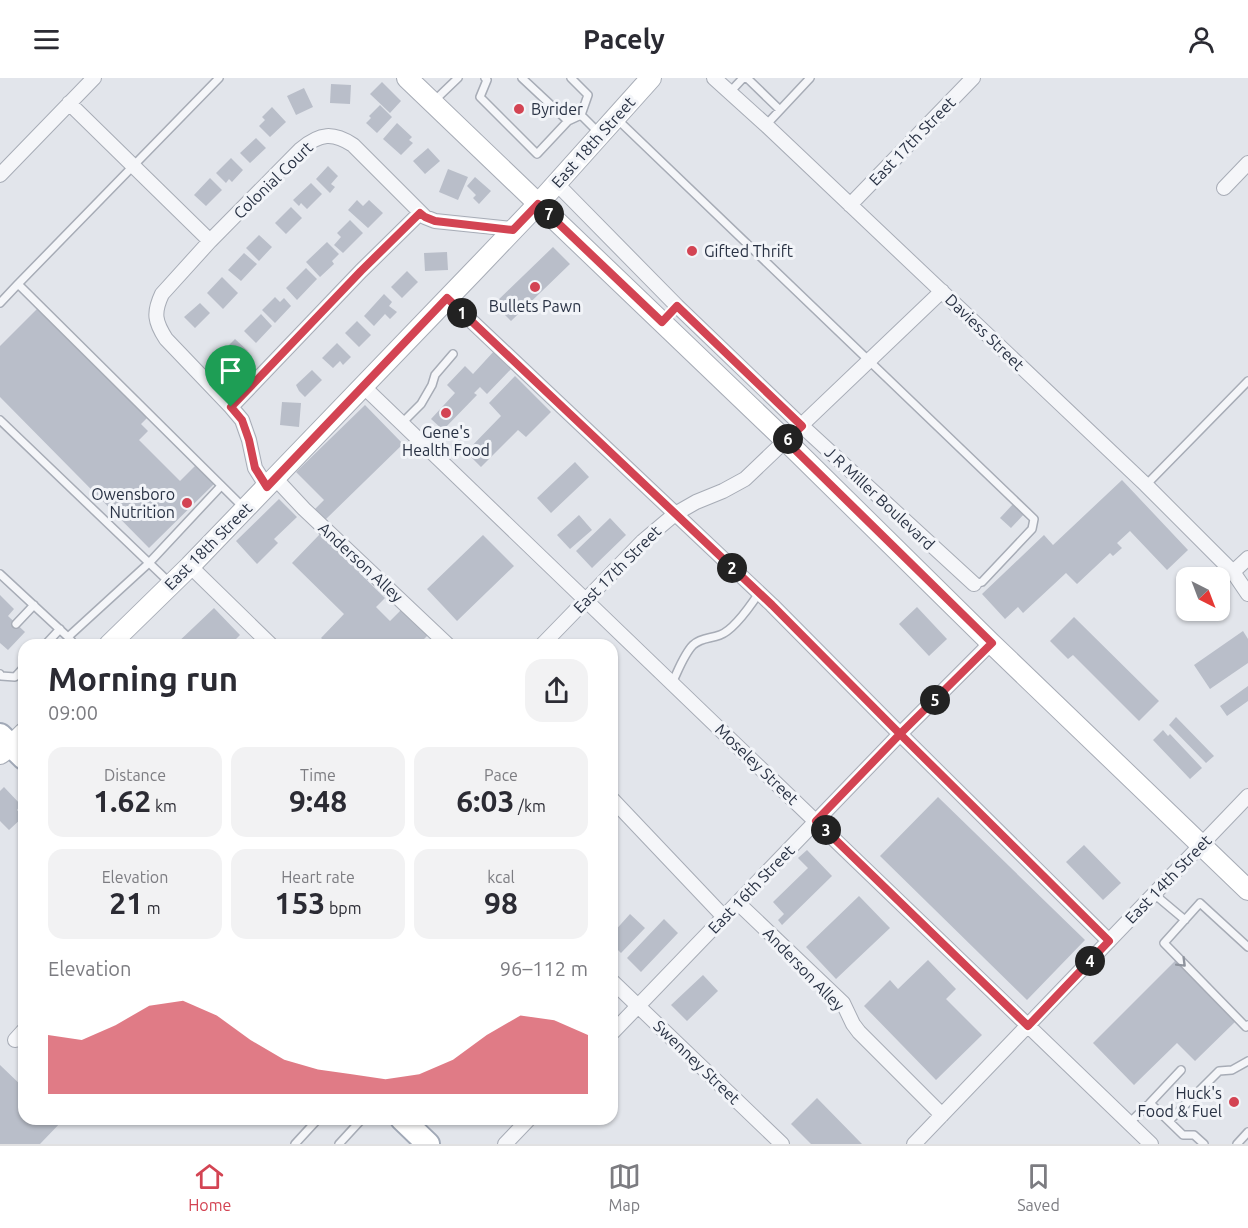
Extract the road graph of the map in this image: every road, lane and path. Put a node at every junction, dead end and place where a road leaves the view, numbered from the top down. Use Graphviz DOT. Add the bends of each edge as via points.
graph roads {
  1 [pos="94,78"];
  2 [pos="219,78"];
  3 [pos="407,78"];
  4 [pos="458,78"];
  5 [pos="522,78"];
  6 [pos="571,78"];
  7 [pos="651,78"];
  8 [pos="714,78"];
  9 [pos="745,78"];
  10 [pos="810,78"];
  11 [pos="973,78"];
  12 [pos="487,79"];
  13 [pos="730,92"];
  14 [pos="69,103"];
  15 [pos="433,103"];
  16 [pos="780,110"];
  17 [pos="581,115"];
  18 [pos="615,117"];
  19 [pos="568,121"];
  20 [pos="766,125"];
  21 [pos="600,134"];
  22 [pos="1248,163"];
  23 [pos="133,166"];
  24 [pos="0,175"];
  25 [pos="556,183"];
  26 [pos="1224,188"];
  27 [pos="538,204"];
  28 [pos="850,205"];
  29 [pos="420,213"];
  30 [pos="513,230"];
  31 [pos="210,241"];
  32 [pos="18,284"];
  33 [pos="942,291"];
  34 [pos="447,298"];
  35 [pos="0,303"];
  36 [pos="677,306"];
  37 [pos="662,322"];
  38 [pos="453,354"];
  39 [pos="869,361"];
  40 [pos="1248,381"];
  41 [pos="363,386"];
  42 [pos="231,407"];
  43 [pos="0,420"];
  44 [pos="402,423"];
  45 [pos="802,426"];
  46 [pos="786,441"];
  47 [pos="271,482"];
  48 [pos="1146,485"];
  49 [pos="222,486"];
  50 [pos="244,508"];
  51 [pos="675,514"];
  52 [pos="1248,558"];
  53 [pos="149,563"];
  54 [pos="190,566"];
  55 [pos="1233,572"];
  56 [pos="0,575"];
  57 [pos="171,584"];
  58 [pos="974,584"];
  59 [pos="759,593"];
  60 [pos="1248,594"];
  61 [pos="586,600"];
  62 [pos="34,605"];
  63 [pos="16,624"];
  64 [pos="60,629"];
  65 [pos="69,637"];
  66 [pos="51,639"];
  67 [pos="115,639"];
  68 [pos="265,639"];
  69 [pos="442,639"];
  70 [pos="548,639"];
  71 [pos="992,643"];
  72 [pos="18,674"];
  73 [pos="0,675"];
  74 [pos="672,683"];
  75 [pos="900,734"];
  76 [pos="1248,796"];
  77 [pos="618,805"];
  78 [pos="816,821"];
  79 [pos="1202,845"];
  80 [pos="1248,890"];
  81 [pos="1155,894"];
  82 [pos="738,903"];
  83 [pos="724,917"];
  84 [pos="1185,920"];
  85 [pos="1109,941"];
  86 [pos="1248,947"];
  87 [pos="618,987"];
  88 [pos="638,1006"];
  89 [pos="1248,1025"];
  90 [pos="1028,1026"];
  91 [pos="618,1027"];
  92 [pos="1248,1060"];
  93 [pos="1181,1070"];
  94 [pos="1150,1103"];
  95 [pos="942,1115"];
  96 [pos="1169,1121"];
  97 [pos="1129,1123"];
  98 [pos="312,1125"];
  99 [pos="356,1125"];
  100 [pos="408,1125"];
  101 [pos="523,1125"];
  102 [pos="1248,1133"];
  103 [pos="295,1144"];
  104 [pos="339,1144"];
  105 [pos="428,1144"];
  106 [pos="505,1144"];
  107 [pos="782,1144"];
  108 [pos="914,1144"];
  109 [pos="1151,1144"];
  110 [pos="1204,1144"];
  111 [pos="1237,1144"];
  1 -- 14 [label="street"];
  2 -- 23 [label="lane"];
  3 -- 15 [label="street"];
  4 -- 15 [label="lane"];
  5 -- 19 [label="lane"];
  6 -- 17 [label="lane" via="588,95"];
  7 -- 18 [label="street, East 18th Street"];
  8 -- 13 [label="street, Daviess Street"];
  9 -- 13 [label="lane"];
  9 -- 16 [label="lane"];
  10 -- 16 [label="lane"];
  11 -- 28 [label="street, East 17th Street"];
  12 -- 19 [label="lane" via="480,97 537,153"];
  13 -- 20 [label="street, Daviess Street"];
  14 -- 23 [label="street"];
  14 -- 24 [label="street"];
  15 -- 27 [label="street"];
  16 -- 20 [label="lane"];
  17 -- 19 [label="lane"];
  17 -- 21 [label="lane"];
  18 -- 21 [label="street, East 18th Street"];
  18 -- 39 [label="lane"];
  20 -- 28 [label="street, Daviess Street"];
  21 -- 25 [label="street, East 18th Street"];
  22 -- 26 [label="street"];
  23 -- 31 [label="street"];
  23 -- 32 [label="lane"];
  25 -- 27 [label="street, East 18th Street"];
  25 -- 36 [label="street, J R Miller Boulevard"];
  27 -- 30 [label="street, East 18th Street"];
  27 -- 37 [label="street"];
  28 -- 33 [label="street, Daviess Street"];
  29 -- 30 [label="street, Colonial Court" via="435,221"];
  29 -- 31 [label="street, Colonial Court" via="353,145 343,139 321,136 301,149"];
  29 -- 42 [label="street"];
  30 -- 34 [label="street, East 18th Street"];
  31 -- 42 [label="street, Colonial Court" via="162,294 156,316 166,339"];
  32 -- 35 [label="lane"];
  32 -- 49 [label="lane"];
  33 -- 39 [label="street, East 17th Street"];
  33 -- 48 [label="street, Daviess Street"];
  34 -- 41 [label="street, East 18th Street"];
  34 -- 51 [label="street"];
  36 -- 37 [label="street"];
  36 -- 45 [label="street, J R Miller Boulevard"];
  37 -- 46 [label="street"];
  38 -- 44 [label="lane" via="435,375 420,404"];
  39 -- 45 [label="street, East 17th Street"];
  39 -- 58 [label="lane" via="1034,519 1032,529 982,582"];
  40 -- 48 [label="lane"];
  41 -- 44 [label="street, Moseley Street"];
  41 -- 47 [label="street, East 18th Street"];
  42 -- 47 [label="street, Colonial Court" via="242,420 255,468"];
  43 -- 53 [label="lane"];
  44 -- 61 [label="street, Moseley Street"];
  45 -- 46 [label="street, East 17th Street"];
  45 -- 58 [label="street, J R Miller Boulevard"];
  46 -- 51 [label="street, East 17th Street" via="745,479"];
  46 -- 71 [label="street"];
  47 -- 50 [label="street, East 18th Street"];
  47 -- 69 [label="street, Anderson Alley"];
  48 -- 55 [label="street, Daviess Street"];
  49 -- 50 [label="lane"];
  49 -- 53 [label="lane"];
  50 -- 54 [label="street, East 18th Street"];
  51 -- 59 [label="street"];
  51 -- 61 [label="street, East 17th Street"];
  52 -- 55 [label="street"];
  53 -- 57 [label="lane"];
  53 -- 65 [label="lane"];
  54 -- 57 [label="street, East 18th Street"];
  54 -- 68 [label="street"];
  55 -- 60 [label="street, Daviess Street"];
  56 -- 62 [label="lane"];
  57 -- 67 [label="street, East 18th Street"];
  59 -- 74 [label="lane" via="732,627 693,645"];
  59 -- 75 [label="street"];
  61 -- 70 [label="street, East 17th Street"];
  61 -- 74 [label="street, Moseley Street"];
  62 -- 63 [label="lane"];
  62 -- 64 [label="lane"];
  64 -- 65 [label="lane"];
  64 -- 66 [label="lane"];
  71 -- 75 [label="street, East 16th Street"];
  71 -- 79 [label="street"];
  72 -- 73 [label="lane" via="15,677"];
  74 -- 78 [label="street, Moseley Street"];
  75 -- 78 [label="street, East 16th Street"];
  75 -- 85 [label="street"];
  76 -- 79 [label="street, East 14th Street"];
  77 -- 83 [label="street"];
  78 -- 82 [label="street, East 16th Street"];
  78 -- 90 [label="street, Moseley Street"];
  79 -- 80 [label="street"];
  79 -- 81 [label="street, East 14th Street"];
  81 -- 84 [label="lane"];
  81 -- 85 [label="street, East 14th Street"];
  82 -- 83 [label="street, East 16th Street"];
  82 -- 95 [label="street, Anderson Alley" via="843,1004 859,1032"];
  83 -- 88 [label="street, East 16th Street"];
  84 -- 86 [label="lane" via="1200,903"];
  84 -- 89 [label="lane, one-way" via="1164,943"];
  85 -- 90 [label="street, East 14th Street"];
  87 -- 88 [label="street, Swenney Street"];
  88 -- 91 [label="street, East 16th Street"];
  88 -- 107 [label="street, Swenney Street"];
  90 -- 95 [label="street, East 14th Street"];
  90 -- 97 [label="street, Moseley Street"];
  92 -- 96 [label="lane" via="1232,1070 1219,1071"];
  93 -- 94 [label="lane"];
  94 -- 96 [label="lane"];
  94 -- 97 [label="lane"];
  95 -- 108 [label="street, East 14th Street"];
  96 -- 110 [label="lane" via="1183,1135 1194,1135"];
  97 -- 109 [label="street, Moseley Street"];
  98 -- 103 [label="lane"];
  99 -- 104 [label="lane"];
  100 -- 105 [label="main road"];
  101 -- 106 [label="street"];
  102 -- 111 [label="lane"];
}
